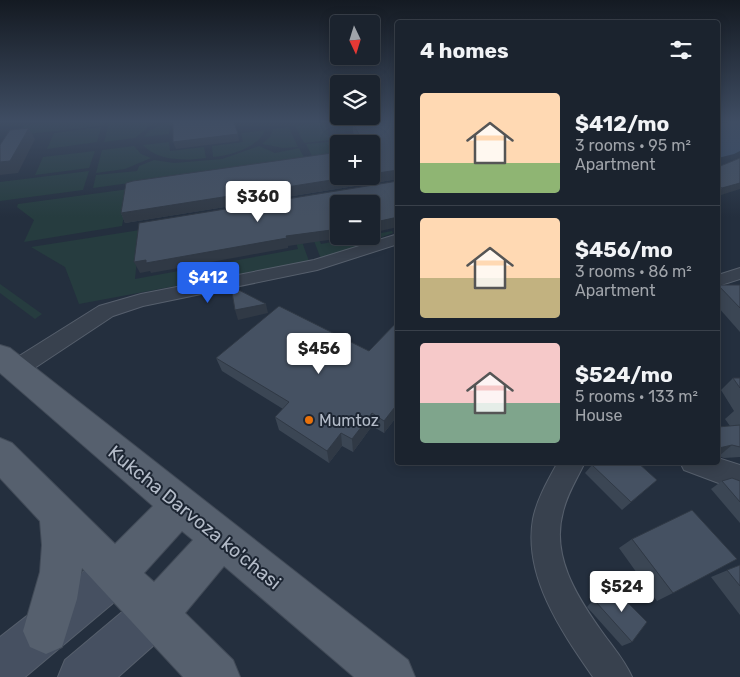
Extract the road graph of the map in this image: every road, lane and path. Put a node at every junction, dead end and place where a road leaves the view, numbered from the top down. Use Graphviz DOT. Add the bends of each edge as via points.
graph roads {
  1 [pos="395,240"];
  2 [pos="740,273"];
  3 [pos="720,280"];
  4 [pos="8,363"];
  5 [pos="0,454"];
  6 [pos="571,465"];
  7 [pos="702,465"];
  8 [pos="740,478"];
  9 [pos="180,506"];
  10 [pos="57,512"];
  11 [pos="221,539"];
  12 [pos="116,573"];
  13 [pos="156,613"];
  14 [pos="46,631"];
  15 [pos="0,666"];
  16 [pos="82,677"];
  17 [pos="216,677"];
  18 [pos="391,677"];
  19 [pos="614,677"];
  1 -- 4 [label="street" via="317,265 141,300 106,311"];
  2 -- 3 [label="street"];
  4 -- 9 [label="main road, Kukcha Darvoza ko'chasi"];
  5 -- 10 [label="main road"];
  6 -- 19 [label="street" via="547,519 548,552 564,603"];
  7 -- 8 [label="street"];
  9 -- 11 [label="main road, Kukcha Darvoza ko'chasi"];
  9 -- 12 [label="main road"];
  10 -- 12 [label="main road"];
  10 -- 14 [label="main road" via="63,537 64,565"];
  11 -- 13 [label="main road"];
  11 -- 18 [label="main road, Kukcha Darvoza ko'chasi"];
  12 -- 13 [label="main road"];
  12 -- 14 [label="main road"];
  13 -- 16 [label="main road"];
  13 -- 17 [label="main road"];
  14 -- 15 [label="main road"];
}
